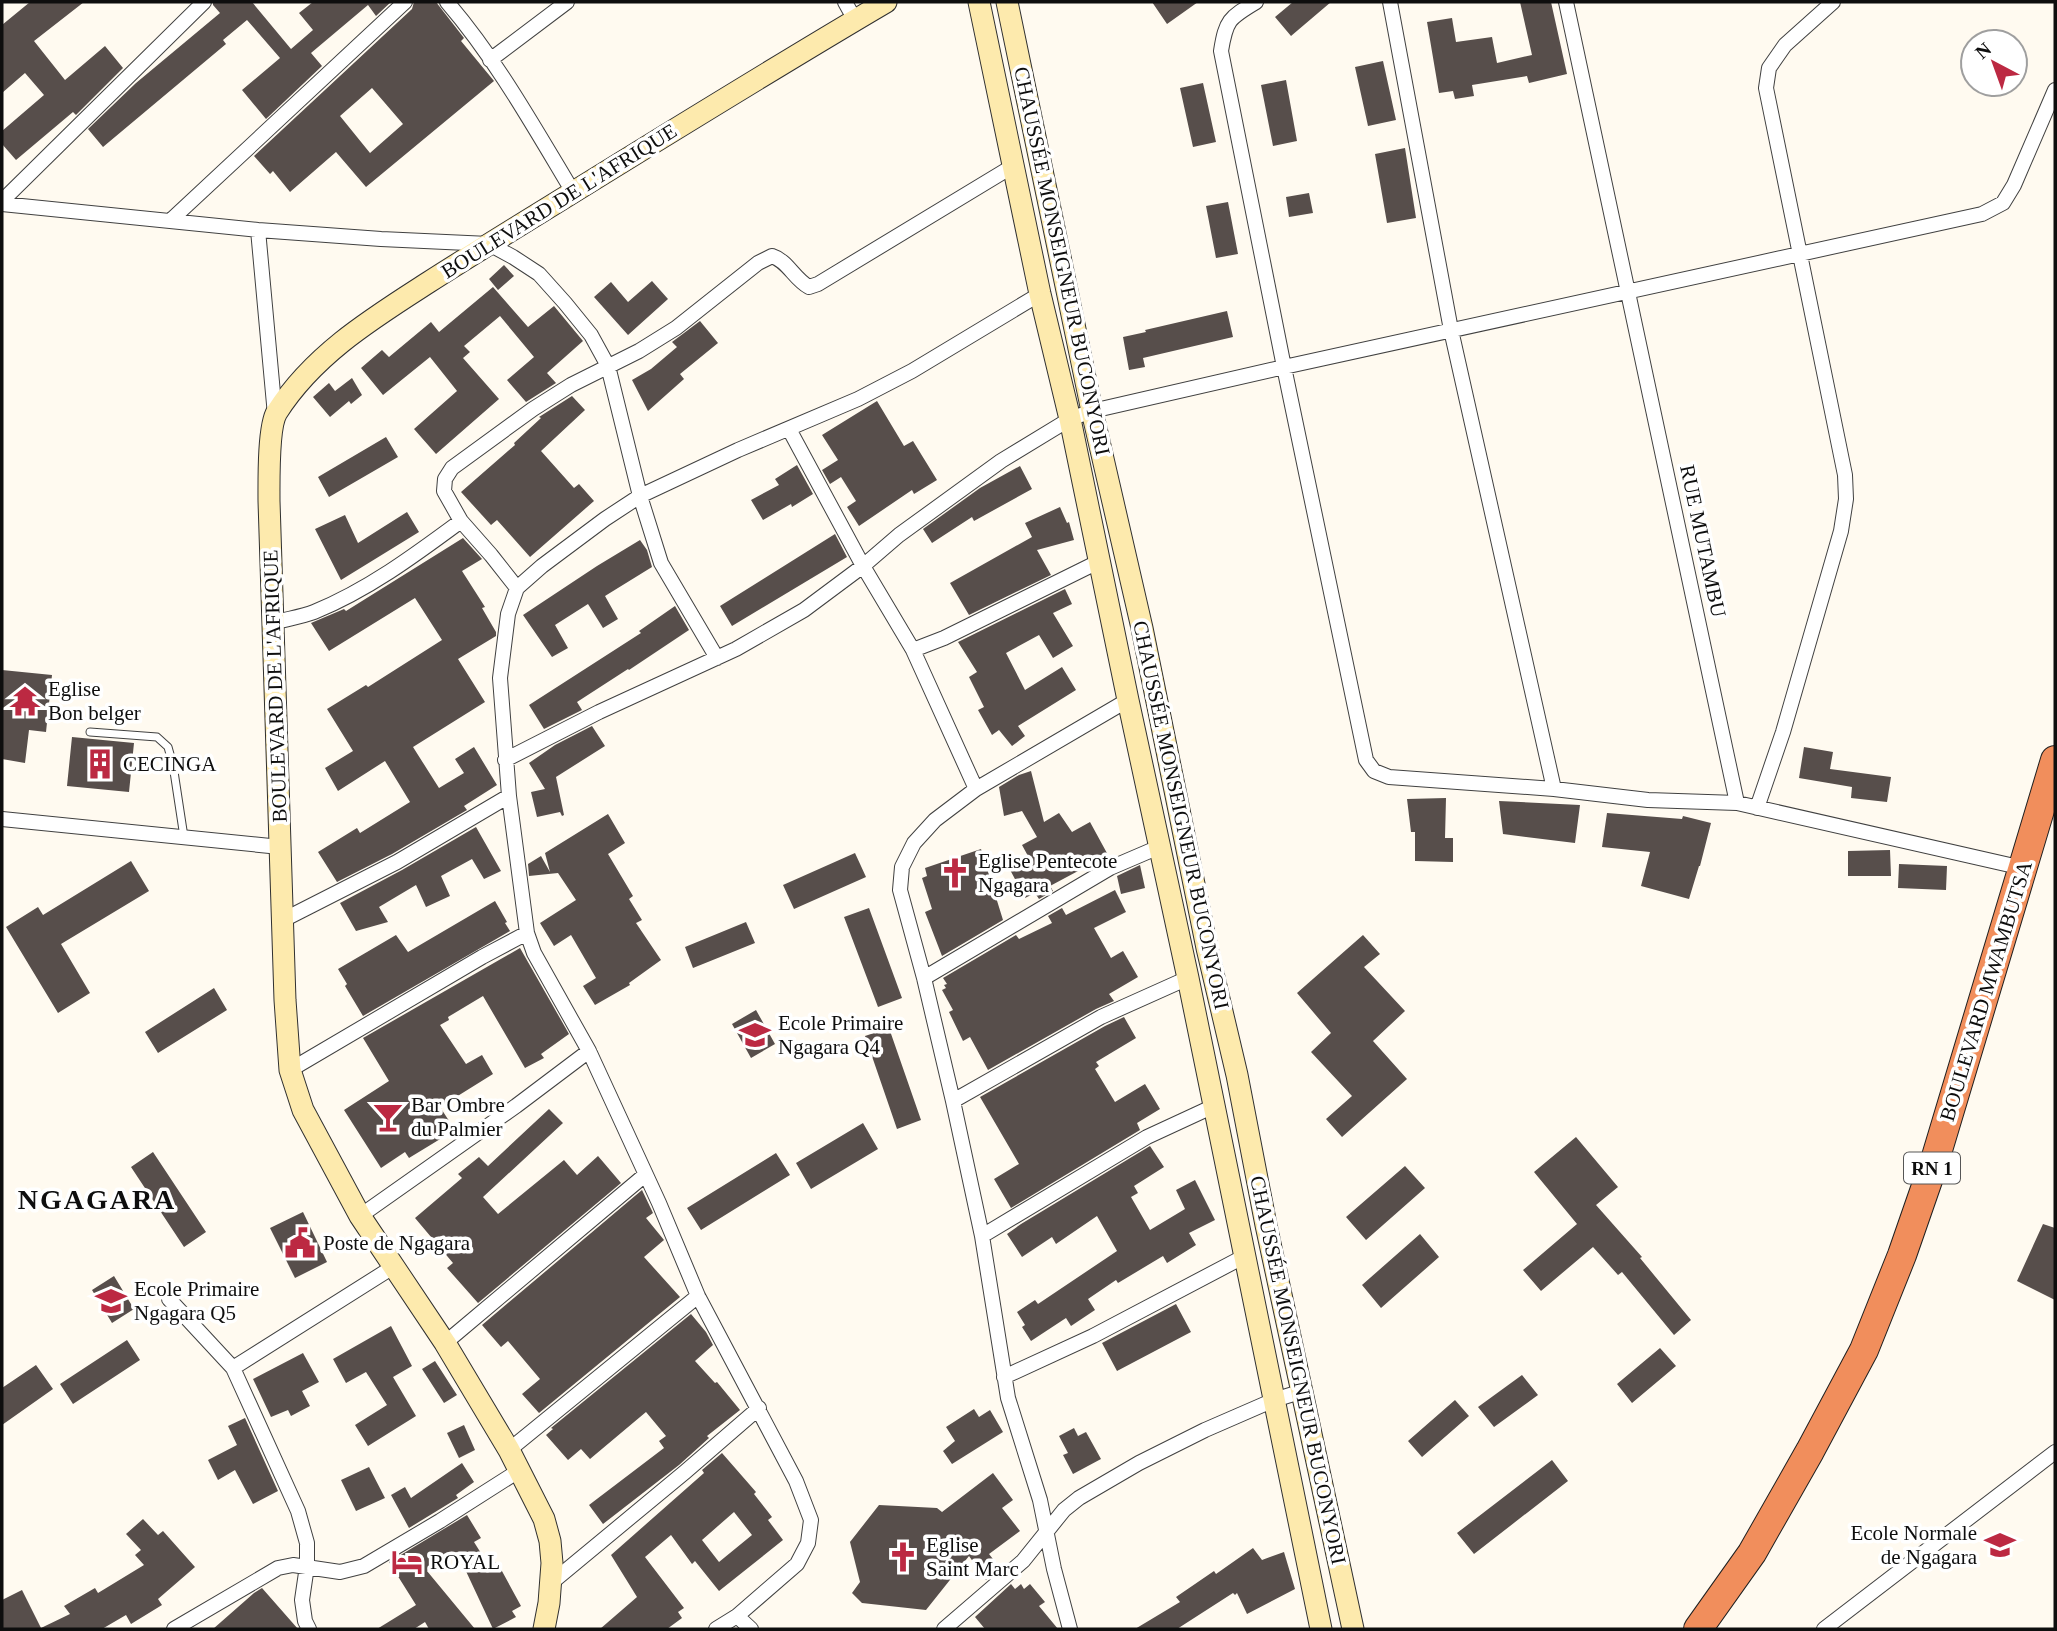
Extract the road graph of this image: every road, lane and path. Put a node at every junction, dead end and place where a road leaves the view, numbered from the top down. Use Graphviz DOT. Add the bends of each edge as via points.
graph roads {
  1 [pos="204,2"];
  2 [pos="405,2"];
  3 [pos="447,2"];
  4 [pos="567,2"];
  5 [pos="887,2"];
  6 [pos="979,2"];
  7 [pos="1007,2"];
  8 [pos="1255,2"];
  9 [pos="1390,2"];
  10 [pos="1567,2"];
  11 [pos="1833,2"];
  12 [pos="850,11"];
  13 [pos="490,60"];
  14 [pos="2055,90"];
  15 [pos="1013,166"];
  16 [pos="573,192"];
  17 [pos="2,202"];
  18 [pos="171,220"];
  19 [pos="258,230"];
  20 [pos="489,244"];
  21 [pos="1801,253"];
  22 [pos="1627,293"];
  23 [pos="1040,295"];
  24 [pos="1451,330"];
  25 [pos="608,366"];
  26 [pos="1284,367"];
  27 [pos="1092,411"];
  28 [pos="275,415"];
  29 [pos="1070,419"];
  30 [pos="789,429"];
  31 [pos="640,496"];
  32 [pos="461,521"];
  33 [pos="1100,561"];
  34 [pos="863,566"];
  35 [pos="517,588"];
  36 [pos="273,623"];
  37 [pos="913,650"];
  38 [pos="717,658"];
  39 [pos="1128,700"];
  40 [pos="90,732"];
  41 [pos="2055,760"];
  42 [pos="505,761"];
  43 [pos="976,789"];
  44 [pos="1554,789"];
  45 [pos="509,796"];
  46 [pos="1737,803"];
  47 [pos="1757,808"];
  48 [pos="2,819"];
  49 [pos="184,837"];
  50 [pos="280,847"];
  51 [pos="1159,847"];
  52 [pos="2023,868"];
  53 [pos="283,920"];
  54 [pos="527,933"];
  55 [pos="924,978"];
  56 [pos="1188,978"];
  57 [pos="589,1051"];
  58 [pos="290,1070"];
  59 [pos="953,1101"];
  60 [pos="1214,1106"];
  61 [pos="645,1175"];
  62 [pos="360,1216"];
  63 [pos="982,1236"];
  64 [pos="1245,1256"];
  65 [pos="393,1267"];
  66 [pos="698,1296"];
  67 [pos="169,1299"];
  68 [pos="445,1343"];
  69 [pos="233,1368"];
  70 [pos="1004,1377"];
  71 [pos="1303,1391"];
  72 [pos="1274,1400"];
  73 [pos="759,1408"];
  74 [pos="509,1450"];
  75 [pos="2055,1452"];
  76 [pos="520,1470"];
  77 [pos="1046,1530"];
  78 [pos="307,1566"];
  79 [pos="551,1583"];
  80 [pos="737,1616"];
  81 [pos="174,1629"];
  82 [pos="309,1629"];
  83 [pos="544,1629"];
  84 [pos="716,1629"];
  85 [pos="751,1629"];
  86 [pos="944,1629"];
  87 [pos="1070,1629"];
  88 [pos="1321,1629"];
  89 [pos="1353,1629"];
  90 [pos="1698,1629"];
  91 [pos="1824,1629"];
  1 -- 17 [label="street"];
  2 -- 18 [label="street"];
  3 -- 13 [label="street"];
  4 -- 13 [label="street"];
  5 -- 12 [label="street, BOULEVARD DE L'AFRIQUE"];
  6 -- 15 [label="street, CHAUSSÉE MONSEIGNEUR BUCONYORI"];
  7 -- 27 [label="street, CHAUSSÉE MONSEIGNEUR BUCONYORI"];
  8 -- 26 [label="street" via="1236,13 1225,28 1221,51"];
  9 -- 24 [label="street"];
  10 -- 22 [label="street, RUE MUTAMBU"];
  11 -- 21 [label="street" via="1785,45 1769,68 1766,88"];
  12 -- 16 [label="street, BOULEVARD DE L'AFRIQUE" via="774,67"];
  13 -- 16 [label="street"];
  14 -- 21 [label="street" via="2003,203 1982,214"];
  15 -- 23 [label="street, CHAUSSÉE MONSEIGNEUR BUCONYORI"];
  15 -- 25 [label="street" via="810,287 772,256 676,328"];
  16 -- 20 [label="street, BOULEVARD DE L'AFRIQUE"];
  17 -- 18 [label="street"];
  18 -- 19 [label="street"];
  19 -- 20 [label="street"];
  19 -- 28 [label="street"];
  20 -- 25 [label="street" via="539,274 591,335"];
  20 -- 28 [label="street, BOULEVARD DE L'AFRIQUE" via="372,318 332,349"];
  21 -- 22 [label="street"];
  21 -- 47 [label="street" via="1846,499 1841,531"];
  22 -- 24 [label="street"];
  22 -- 46 [label="street, RUE MUTAMBU"];
  23 -- 29 [label="street, CHAUSSÉE MONSEIGNEUR BUCONYORI"];
  23 -- 30 [label="street" via="912,371"];
  24 -- 26 [label="street"];
  24 -- 44 [label="street"];
  25 -- 31 [label="street"];
  25 -- 32 [label="street" via="533,409 452,468 444,491"];
  26 -- 27 [label="street"];
  26 -- 44 [label="street" via="1366,760 1374,771 1389,777"];
  27 -- 29 [label="street"];
  27 -- 71 [label="street, CHAUSSÉE MONSEIGNEUR BUCONYORI"];
  28 -- 36 [label="street, BOULEVARD DE L'AFRIQUE" via="269,501"];
  29 -- 33 [label="street, CHAUSSÉE MONSEIGNEUR BUCONYORI"];
  29 -- 34 [label="street" via="1001,461"];
  30 -- 31 [label="street"];
  30 -- 34 [label="street"];
  31 -- 35 [label="street"];
  31 -- 38 [label="street" via="661,563"];
  32 -- 35 [label="street"];
  32 -- 36 [label="street" via="361,589 313,612"];
  33 -- 37 [label="street"];
  33 -- 39 [label="street, CHAUSSÉE MONSEIGNEUR BUCONYORI"];
  34 -- 37 [label="street"];
  34 -- 38 [label="street" via="804,610"];
  35 -- 42 [label="street" via="508,614 500,678"];
  36 -- 50 [label="street, BOULEVARD DE L'AFRIQUE"];
  37 -- 43 [label="street"];
  38 -- 42 [label="street"];
  39 -- 43 [label="street"];
  39 -- 51 [label="street, CHAUSSÉE MONSEIGNEUR BUCONYORI"];
  40 -- 49 [label="lane" via="157,737 168,747"];
  41 -- 52 [label="highway, BOULEVARD MWAMBUTSA / RN 1"];
  42 -- 45 [label="street"];
  43 -- 55 [label="street" via="935,820 914,843 902,867 900,890"];
  44 -- 46 [label="street" via="1648,800"];
  45 -- 53 [label="street" via="397,862"];
  45 -- 54 [label="street"];
  46 -- 47 [label="street"];
  47 -- 52 [label="street"];
  48 -- 49 [label="street"];
  49 -- 50 [label="street"];
  50 -- 53 [label="street, BOULEVARD DE L'AFRIQUE"];
  51 -- 55 [label="street" via="1110,868"];
  51 -- 56 [label="street, CHAUSSÉE MONSEIGNEUR BUCONYORI"];
  52 -- 90 [label="highway, BOULEVARD MWAMBUTSA / RN 1" via="1935,1160 1864,1350 1752,1553"];
  53 -- 58 [label="street, BOULEVARD DE L'AFRIQUE"];
  54 -- 57 [label="street"];
  54 -- 58 [label="street"];
  55 -- 59 [label="street"];
  56 -- 59 [label="street" via="1101,1017"];
  56 -- 60 [label="street, CHAUSSÉE MONSEIGNEUR BUCONYORI"];
  57 -- 61 [label="street"];
  57 -- 62 [label="street"];
  58 -- 62 [label="street, BOULEVARD DE L'AFRIQUE" via="303,1110"];
  59 -- 63 [label="street"];
  60 -- 63 [label="street" via="1147,1137"];
  60 -- 64 [label="street, CHAUSSÉE MONSEIGNEUR BUCONYORI"];
  61 -- 66 [label="street"];
  61 -- 68 [label="street"];
  62 -- 65 [label="street, BOULEVARD DE L'AFRIQUE"];
  63 -- 70 [label="street"];
  64 -- 70 [label="street"];
  64 -- 72 [label="street, CHAUSSÉE MONSEIGNEUR BUCONYORI"];
  65 -- 68 [label="street, BOULEVARD DE L'AFRIQUE"];
  65 -- 69 [label="street"];
  66 -- 73 [label="street"];
  66 -- 74 [label="street"];
  67 -- 69 [label="street"];
  68 -- 74 [label="street, BOULEVARD DE L'AFRIQUE"];
  69 -- 78 [label="street" via="298,1511 307,1543"];
  70 -- 77 [label="street"];
  71 -- 72 [label="street"];
  71 -- 89 [label="street, CHAUSSÉE MONSEIGNEUR BUCONYORI"];
  72 -- 77 [label="street" via="1103,1484 1064,1510"];
  72 -- 88 [label="street, CHAUSSÉE MONSEIGNEUR BUCONYORI"];
  73 -- 79 [label="street"];
  73 -- 80 [label="street" via="796,1481 811,1520 810,1531 797,1564"];
  74 -- 76 [label="street, BOULEVARD DE L'AFRIQUE"];
  75 -- 91 [label="street"];
  76 -- 78 [label="street" via="364,1566 340,1572"];
  76 -- 79 [label="street, BOULEVARD DE L'AFRIQUE" via="544,1519 550,1541"];
  77 -- 86 [label="street" via="1023,1561"];
  77 -- 87 [label="street"];
  78 -- 81 [label="street" via="278,1568"];
  78 -- 82 [label="street" via="302,1600"];
  79 -- 83 [label="street, BOULEVARD DE L'AFRIQUE"];
  80 -- 84 [label="street"];
  80 -- 85 [label="street"];
}
